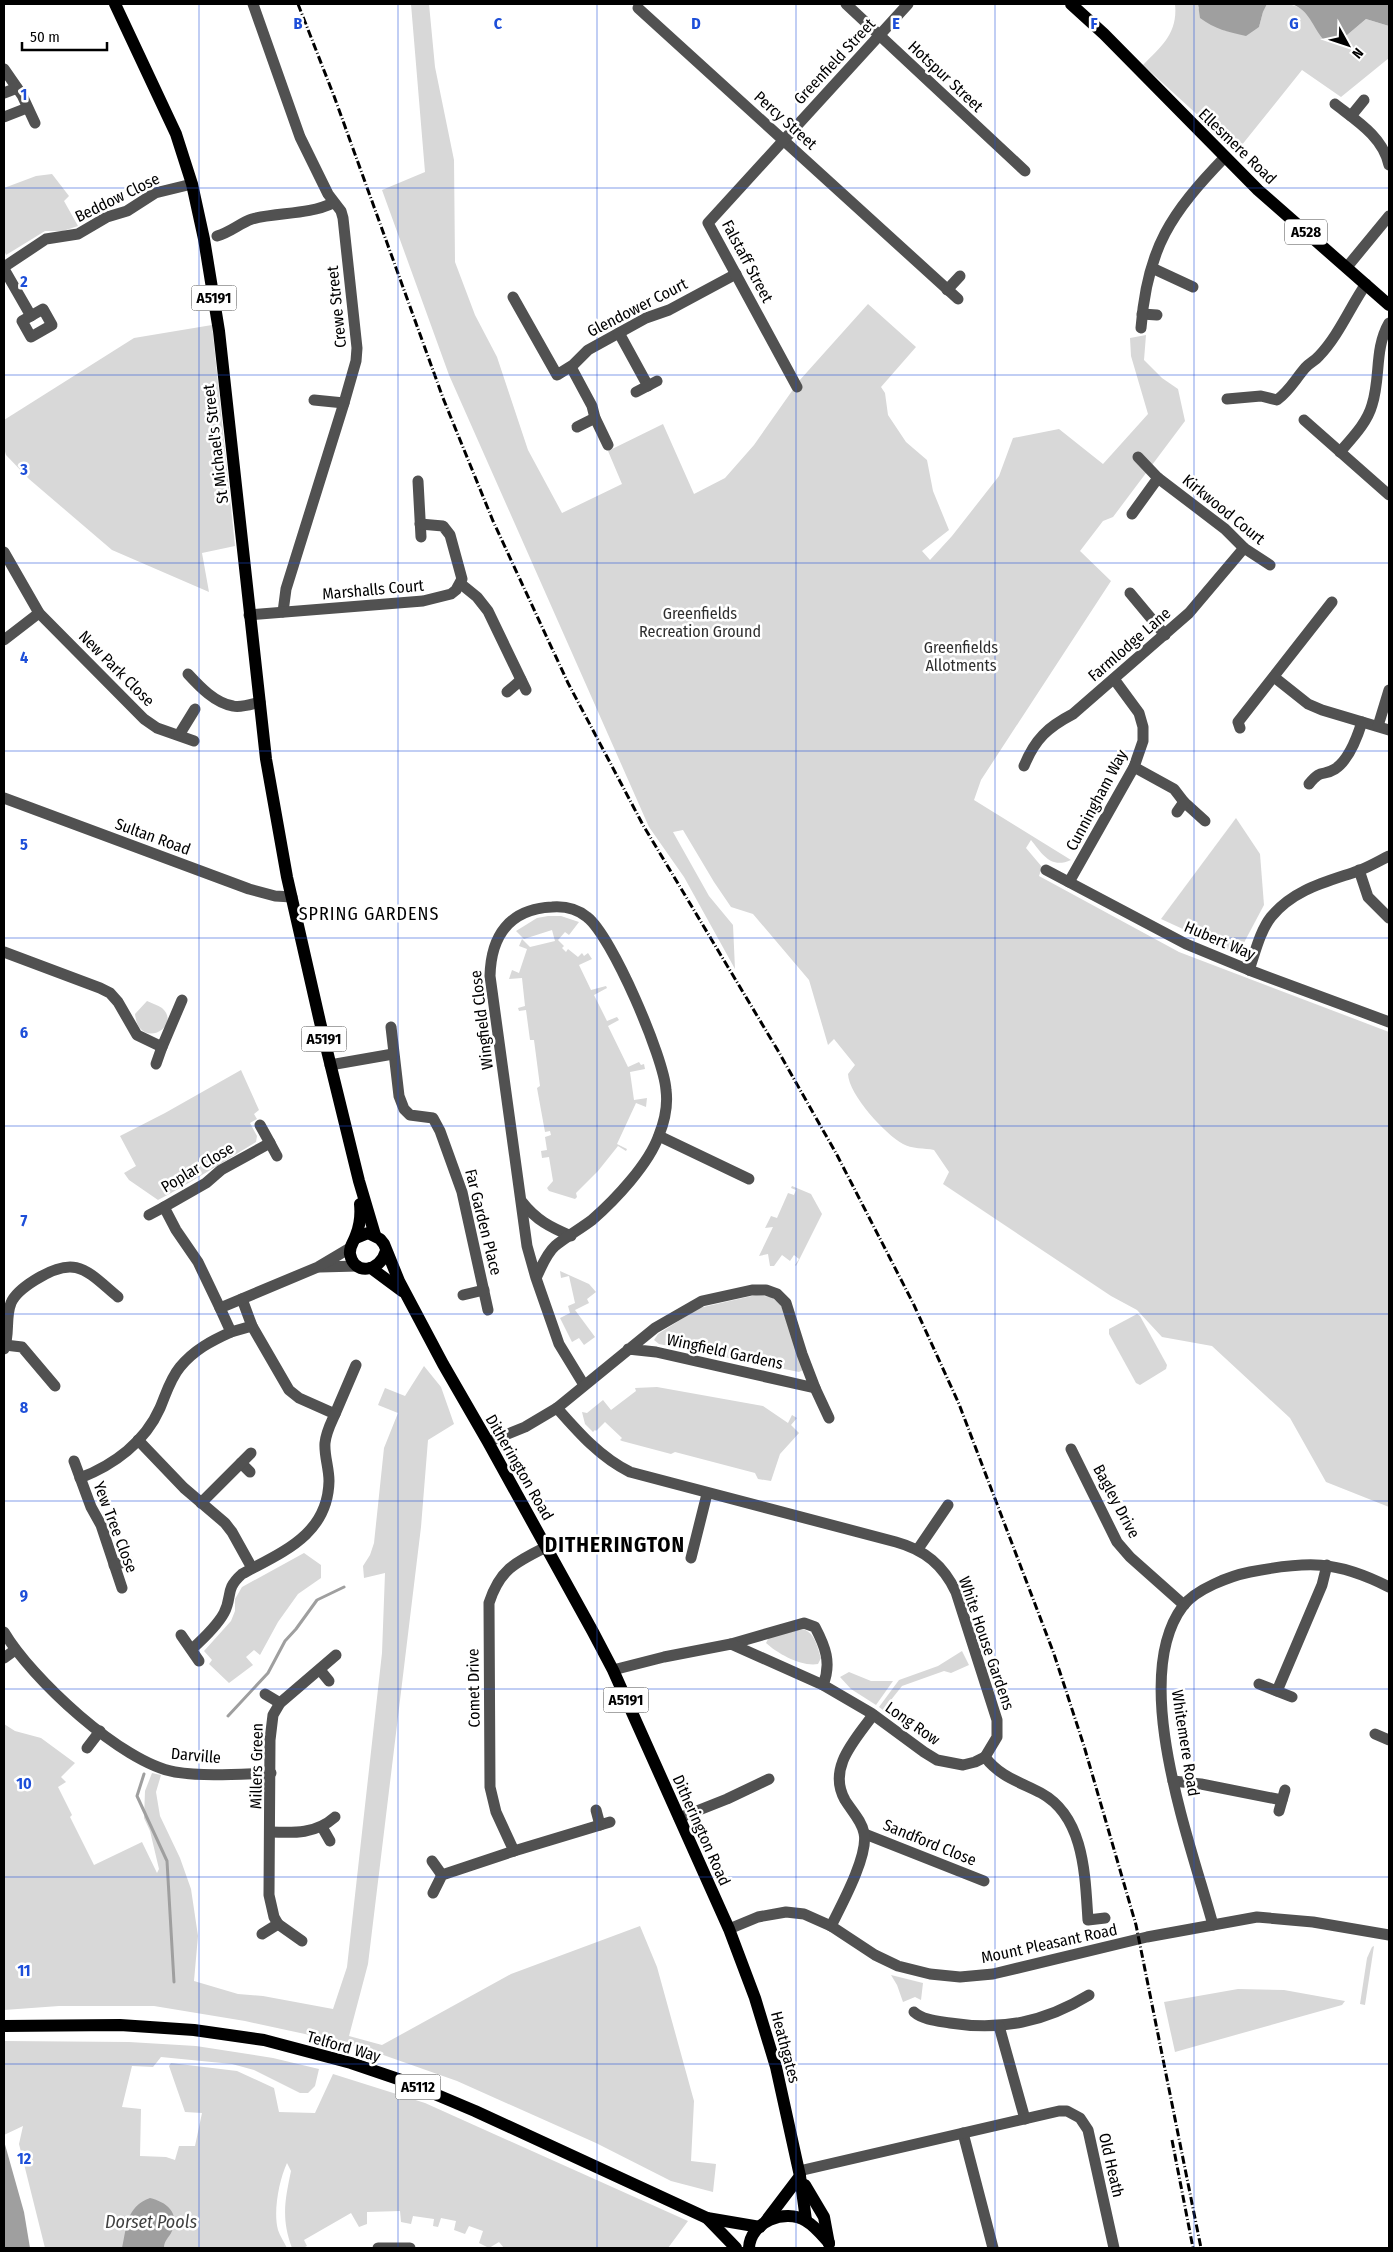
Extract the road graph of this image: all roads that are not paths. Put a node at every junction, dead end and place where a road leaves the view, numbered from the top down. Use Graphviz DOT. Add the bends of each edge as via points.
graph roads {
  1 [pos="115,4"];
  2 [pos="253,4"];
  3 [pos="846,4"];
  4 [pos="908,4"];
  5 [pos="1071,4"];
  6 [pos="638,8"];
  7 [pos="880,35"];
  8 [pos="4,69"];
  9 [pos="17,88"];
  10 [pos="4,93"];
  11 [pos="1364,100"];
  12 [pos="1335,104"];
  13 [pos="27,108"];
  14 [pos="4,116"];
  15 [pos="1351,116"];
  16 [pos="35,123"];
  17 [pos="783,140"];
  18 [pos="1225,157"];
  19 [pos="1389,165"];
  20 [pos="1025,171"];
  21 [pos="192,184"];
  22 [pos="333,203"];
  23 [pos="1389,216"];
  24 [pos="217,236"];
  25 [pos="1347,267"];
  26 [pos="4,268"];
  27 [pos="1152,268"];
  28 [pos="736,274"];
  29 [pos="960,276"];
  30 [pos="1366,284"];
  31 [pos="947,290"];
  32 [pos="1179,294"];
  33 [pos="513,297"];
  34 [pos="958,299"];
  35 [pos="1389,305"];
  36 [pos="1142,314"];
  37 [pos="1157,315"];
  38 [pos="31,316"];
  39 [pos="1389,323"];
  40 [pos="1141,328"];
  41 [pos="619,333"];
  42 [pos="1385,338"];
  43 [pos="571,367"];
  44 [pos="797,387"];
  45 [pos="636,392"];
  46 [pos="1228,399"];
  47 [pos="314,400"];
  48 [pos="344,403"];
  49 [pos="595,418"];
  50 [pos="1303,419"];
  51 [pos="577,427"];
  52 [pos="608,445"];
  53 [pos="1340,452"];
  54 [pos="1138,457"];
  55 [pos="1158,478"];
  56 [pos="418,481"];
  57 [pos="1389,495"];
  58 [pos="1132,514"];
  59 [pos="420,524"];
  60 [pos="421,537"];
  61 [pos="1244,548"];
  62 [pos="4,552"];
  63 [pos="1270,565"];
  64 [pos="460,584"];
  65 [pos="1130,593"];
  66 [pos="1332,602"];
  67 [pos="283,612"];
  68 [pos="39,613"];
  69 [pos="249,615"];
  70 [pos="1165,635"];
  71 [pos="4,640"];
  72 [pos="188,674"];
  73 [pos="1274,677"];
  74 [pos="1114,679"];
  75 [pos="1389,690"];
  76 [pos="507,692"];
  77 [pos="260,702"];
  78 [pos="195,709"];
  79 [pos="1362,722"];
  80 [pos="1378,726"];
  81 [pos="1240,728"];
  82 [pos="1389,730"];
  83 [pos="179,735"];
  84 [pos="194,741"];
  85 [pos="1024,758"];
  86 [pos="1313,762"];
  87 [pos="1134,767"];
  88 [pos="1318,773"];
  89 [pos="1309,784"];
  90 [pos="4,798"];
  91 [pos="1184,802"];
  92 [pos="1177,812"];
  93 [pos="1205,821"];
  94 [pos="1389,856"];
  95 [pos="1046,870"];
  96 [pos="1360,870"];
  97 [pos="1069,882"];
  98 [pos="292,897"];
  99 [pos="1389,918"];
  100 [pos="4,952"];
  101 [pos="1249,970"];
  102 [pos="182,1000"];
  103 [pos="1389,1022"];
  104 [pos="390,1027"];
  105 [pos="162,1047"];
  106 [pos="393,1054"];
  107 [pos="156,1064"];
  108 [pos="330,1065"];
  109 [pos="260,1125"];
  110 [pos="659,1136"];
  111 [pos="270,1143"];
  112 [pos="277,1156"];
  113 [pos="749,1179"];
  114 [pos="359,1182"];
  115 [pos="521,1201"];
  116 [pos="164,1207"];
  117 [pos="148,1215"];
  118 [pos="375,1235"];
  119 [pos="571,1236"];
  120 [pos="353,1243"];
  121 [pos="386,1251"];
  122 [pos="318,1267"];
  123 [pos="365,1267"];
  124 [pos="536,1278"];
  125 [pos="484,1290"];
  126 [pos="406,1294"];
  127 [pos="464,1295"];
  128 [pos="118,1297"];
  129 [pos="242,1299"];
  130 [pos="220,1308"];
  131 [pos="488,1310"];
  132 [pos="252,1326"];
  133 [pos="231,1332"];
  134 [pos="5,1347"];
  135 [pos="628,1349"];
  136 [pos="356,1365"];
  137 [pos="584,1385"];
  138 [pos="55,1386"];
  139 [pos="815,1388"];
  140 [pos="556,1408"];
  141 [pos="335,1414"];
  142 [pos="829,1418"];
  143 [pos="138,1440"];
  144 [pos="488,1442"];
  145 [pos="1071,1449"];
  146 [pos="251,1453"];
  147 [pos="74,1461"];
  148 [pos="241,1463"];
  149 [pos="250,1472"];
  150 [pos="80,1478"];
  151 [pos="707,1494"];
  152 [pos="201,1503"];
  153 [pos="948,1505"];
  154 [pos="546,1547"];
  155 [pos="918,1549"];
  156 [pos="691,1558"];
  157 [pos="128,1561"];
  158 [pos="114,1565"];
  159 [pos="1327,1565"];
  160 [pos="252,1568"];
  161 [pos="1389,1587"];
  162 [pos="122,1588"];
  163 [pos="1184,1605"];
  164 [pos="4,1632"];
  165 [pos="181,1635"];
  166 [pos="730,1644"];
  167 [pos="192,1649"];
  168 [pos="15,1650"];
  169 [pos="336,1656"];
  170 [pos="4,1658"];
  171 [pos="199,1661"];
  172 [pos="320,1670"];
  173 [pos="612,1670"];
  174 [pos="329,1681"];
  175 [pos="1258,1684"];
  176 [pos="823,1685"];
  177 [pos="1277,1691"];
  178 [pos="265,1694"];
  179 [pos="1292,1697"];
  180 [pos="280,1703"];
  181 [pos="873,1715"];
  182 [pos="100,1732"];
  183 [pos="87,1748"];
  184 [pos="985,1756"];
  185 [pos="271,1773"];
  186 [pos="769,1779"];
  187 [pos="1173,1781"];
  188 [pos="1282,1800"];
  189 [pos="596,1810"];
  190 [pos="335,1817"];
  191 [pos="679,1818"];
  192 [pos="322,1826"];
  193 [pos="270,1832"];
  194 [pos="865,1834"];
  195 [pos="330,1841"];
  196 [pos="514,1851"];
  197 [pos="432,1861"];
  198 [pos="442,1875"];
  199 [pos="984,1881"];
  200 [pos="433,1893"];
  201 [pos="1105,1918"];
  202 [pos="278,1924"];
  203 [pos="1214,1925"];
  204 [pos="831,1926"];
  205 [pos="729,1929"];
  206 [pos="262,1934"];
  207 [pos="1389,1936"];
  208 [pos="302,1941"];
  209 [pos="1089,1995"];
  210 [pos="914,2012"];
  211 [pos="4,2026"];
  212 [pos="1000,2026"];
  213 [pos="1025,2119"];
  214 [pos="963,2133"];
  215 [pos="800,2174"];
  216 [pos="708,2218"];
  217 [pos="806,2220"];
  218 [pos="763,2224"];
  219 [pos="829,2245"];
  220 [pos="378,2248"];
  221 [pos="410,2248"];
  222 [pos="736,2248"];
  223 [pos="750,2248"];
  224 [pos="993,2248"];
  225 [pos="1114,2248"];
  1 -- 21 [label="main road, St Michael's Street / A5191" via="176,134"];
  2 -- 22 [label="street, Crewe Street" via="300,137"];
  3 -- 7 [label="street, Hotspur Street"];
  4 -- 7 [label="street, Greenfield Street"];
  5 -- 18 [label="main road, Ellesmere Road / A528"];
  6 -- 17 [label="street, Percy Street"];
  7 -- 17 [label="street, Greenfield Street"];
  7 -- 20 [label="street, Hotspur Street"];
  8 -- 9 [label="street"];
  9 -- 10 [label="street"];
  9 -- 13 [label="street"];
  11 -- 15 [label="street"];
  12 -- 15 [label="street"];
  13 -- 14 [label="street"];
  13 -- 16 [label="street"];
  15 -- 19 [label="street" via="1380,143"];
  17 -- 28 [label="street, Falstaff Street" via="708,223"];
  17 -- 31 [label="street, Percy Street"];
  18 -- 25 [label="main road, Ellesmere Road / A528"];
  18 -- 27 [label="street" via="1179,208 1165,230"];
  21 -- 26 [label="street, Beddow Close" via="155,193 78,234 46,238"];
  21 -- 69 [label="main road, St Michael's Street / A5191" via="219,331"];
  22 -- 24 [label="street" via="320,209 252,219"];
  22 -- 48 [label="street, Crewe Street" via="343,218 357,348"];
  23 -- 25 [label="street"];
  25 -- 30 [label="main road, Ellesmere Road / A528"];
  26 -- 38 [label="street, Beddow Close"];
  27 -- 32 [label="street" via="1189,285"];
  27 -- 36 [label="street"];
  28 -- 41 [label="street, Glendower Court"];
  28 -- 44 [label="street, Falstaff Street"];
  29 -- 31 [label="street"];
  30 -- 35 [label="main road, Ellesmere Road / A528"];
  30 -- 46 [label="street" via="1319,356 1306,366 1290,390 1277,400 1261,396"];
  31 -- 34 [label="street, Percy Street"];
  33 -- 43 [label="street" via="556,375"];
  36 -- 37 [label="street"];
  36 -- 40 [label="street"];
  39 -- 42 [label="street"];
  41 -- 43 [label="street, Glendower Court" via="588,350"];
  41 -- 45 [label="street" via="652,383"];
  42 -- 53 [label="street" via="1370,412"];
  43 -- 49 [label="street"];
  47 -- 48 [label="street"];
  48 -- 67 [label="street, Crewe Street" via="286,589"];
  49 -- 51 [label="street"];
  49 -- 52 [label="street"];
  50 -- 53 [label="street"];
  53 -- 57 [label="street"];
  54 -- 55 [label="street, Kirkwood Court"];
  55 -- 58 [label="street, Kirkwood Court"];
  55 -- 61 [label="street, Kirkwood Court" via="1226,528"];
  56 -- 59 [label="street"];
  59 -- 60 [label="street"];
  59 -- 64 [label="street" via="443,526 447,530 461,572"];
  61 -- 63 [label="street, Kirkwood Court"];
  61 -- 70 [label="street, Farmlodge Lane" via="1189,613"];
  62 -- 68 [label="street, New Park Close"];
  64 -- 67 [label="street, Marshalls Court" via="451,594 423,601"];
  64 -- 76 [label="street" via="488,611 524,685"];
  65 -- 70 [label="street"];
  66 -- 73 [label="street"];
  67 -- 69 [label="street"];
  68 -- 71 [label="street"];
  68 -- 83 [label="street, New Park Close" via="144,719 157,728"];
  69 -- 77 [label="main road, St Michael's Street / A5191"];
  70 -- 74 [label="street, Farmlodge Lane"];
  72 -- 77 [label="street" via="206,692 227,704 239,706"];
  73 -- 79 [label="street" via="1308,704"];
  73 -- 81 [label="street" via="1238,722"];
  74 -- 85 [label="street, Farmlodge Lane" via="1073,714 1052,726"];
  74 -- 87 [label="street, Cunningham Way" via="1139,713 1143,727 1143,741"];
  75 -- 80 [label="street"];
  77 -- 98 [label="main road, St Michael's Street / A5191" via="266,759"];
  78 -- 83 [label="street"];
  79 -- 80 [label="street"];
  79 -- 88 [label="street" via="1343,762 1333,770"];
  80 -- 82 [label="street"];
  83 -- 84 [label="street, New Park Close"];
  86 -- 88 [label="street"];
  87 -- 91 [label="street" via="1174,789"];
  87 -- 97 [label="street, Cunningham Way"];
  88 -- 89 [label="street"];
  90 -- 98 [label="street, Sultan Road" via="249,889"];
  91 -- 92 [label="street"];
  91 -- 93 [label="street"];
  94 -- 96 [label="street"];
  95 -- 97 [label="street, Hubert Way"];
  96 -- 99 [label="street" via="1368,897"];
  96 -- 101 [label="street" via="1315,884 1289,898 1270,917"];
  97 -- 101 [label="street, Hubert Way" via="1156,929"];
  98 -- 108 [label="main road, Ditherington Road / A5191"];
  100 -- 105 [label="street" via="110,993 124,1010 137,1035"];
  101 -- 103 [label="street, Hubert Way"];
  102 -- 105 [label="street"];
  104 -- 106 [label="street"];
  105 -- 107 [label="street"];
  106 -- 108 [label="street"];
  106 -- 125 [label="street, Far Garden Place" via="404,1109 414,1117 430,1117 440,1131 462,1192"];
  108 -- 114 [label="main road, Ditherington Road / A5191"];
  109 -- 111 [label="street"];
  110 -- 113 [label="street"];
  110 -- 115 [label="street, Wingfield Close" via="666,1112 666,1089 660,1062 610,948 588,917 573,908 540,907 525,912 511,920 500,934 493,947 490,976"];
  110 -- 119 [label="street, Wingfield Close" via="634,1175 593,1219"];
  111 -- 112 [label="street"];
  111 -- 116 [label="street, Poplar Close"];
  114 -- 118 [label="main road, Ditherington Road / A5191"];
  114 -- 120 [label="main road, Ditherington Road / A5191" via="361,1210"];
  115 -- 119 [label="street" via="532,1216"];
  115 -- 124 [label="street, Wingfield Close" via="527,1246"];
  116 -- 117 [label="street"];
  116 -- 130 [label="street, Poplar Close" via="198,1262"];
  118 -- 120 [label="main road" via="368,1233"];
  118 -- 121 [label="main road, Ditherington Road / A5191"];
  119 -- 124 [label="street, Wingfield Close" via="554,1247"];
  120 -- 122 [label="street"];
  120 -- 123 [label="main road, Ditherington Road / A5191" via="350,1255"];
  121 -- 123 [label="main road" via="378,1265"];
  121 -- 126 [label="main road, Ditherington Road / A5191"];
  122 -- 123 [label="street"];
  122 -- 129 [label="street"];
  123 -- 126 [label="main road, Ditherington Road / A5191"];
  124 -- 137 [label="street, Wingfield Close" via="559,1344"];
  125 -- 127 [label="street"];
  125 -- 131 [label="street, Far Garden Place"];
  126 -- 144 [label="main road, Ditherington Road / A5191"];
  128 -- 134 [label="street" via="88,1272 72,1265 50,1270 23,1288 11,1303"];
  129 -- 130 [label="street"];
  129 -- 132 [label="street"];
  130 -- 133 [label="street"];
  132 -- 133 [label="street, Yew Tree Close"];
  132 -- 141 [label="street" via="289,1390 298,1398"];
  133 -- 143 [label="street, Yew Tree Close" via="198,1349 178,1368 153,1422"];
  134 -- 138 [label="street" via="22,1347"];
  135 -- 137 [label="street, Wingfield Gardens"];
  135 -- 139 [label="street, Wingfield Gardens" via="656,1352"];
  135 -- 139 [label="street, Wingfield Gardens" via="655,1328 702,1301 766,1290 777,1294 786,1303"];
  136 -- 141 [label="street"];
  137 -- 140 [label="street, Wingfield Gardens"];
  139 -- 142 [label="street, Wingfield Gardens"];
  140 -- 144 [label="street, Wingfield Gardens" via="525,1427"];
  140 -- 151 [label="street, White House Gardens" via="613,1464"];
  141 -- 160 [label="street" via="325,1445 329,1484 327,1498 318,1519 296,1544"];
  143 -- 150 [label="street, Yew Tree Close" via="107,1467"];
  143 -- 152 [label="street"];
  144 -- 154 [label="main road, Ditherington Road / A5191"];
  145 -- 163 [label="street, Bagley Drive" via="1118,1542 1130,1557"];
  146 -- 148 [label="street"];
  147 -- 150 [label="street, Yew Tree Close"];
  148 -- 149 [label="street"];
  148 -- 152 [label="street"];
  150 -- 158 [label="street, Yew Tree Close" via="102,1525"];
  151 -- 155 [label="street, White House Gardens"];
  151 -- 156 [label="street"];
  152 -- 160 [label="street" via="232,1532"];
  153 -- 155 [label="street"];
  154 -- 173 [label="main road, Ditherington Road / A5191"];
  154 -- 196 [label="street, Comet Drive" via="505,1571 489,1603 490,1787 496,1812"];
  155 -- 184 [label="street, White House Gardens" via="932,1558 949,1578 992,1705 998,1729 992,1748"];
  157 -- 158 [label="street"];
  158 -- 162 [label="street, Yew Tree Close"];
  159 -- 161 [label="street, Whitemere Road" via="1356,1572"];
  159 -- 163 [label="street, Whitemere Road" via="1288,1564 1242,1574 1219,1582"];
  159 -- 177 [label="street" via="1322,1585"];
  160 -- 167 [label="street" via="234,1580 224,1613"];
  163 -- 187 [label="street, Whitemere Road" via="1164,1648 1160,1670 1161,1705"];
  164 -- 168 [label="street, Darville"];
  165 -- 167 [label="street"];
  166 -- 173 [label="street"];
  166 -- 176 [label="street, Long Row"];
  166 -- 176 [label="street" via="804,1623 815,1627 825,1647 828,1672"];
  167 -- 171 [label="street"];
  168 -- 170 [label="street"];
  168 -- 182 [label="street, Darville" via="44,1682"];
  169 -- 172 [label="street, Millers Green"];
  172 -- 174 [label="street"];
  172 -- 180 [label="street, Millers Green"];
  173 -- 191 [label="main road, Ditherington Road / A5191"];
  175 -- 177 [label="street"];
  176 -- 181 [label="street, Long Row"];
  177 -- 179 [label="street"];
  178 -- 180 [label="street, Millers Green"];
  180 -- 185 [label="street, Millers Green" via="271,1725"];
  181 -- 184 [label="street, Long Row" via="937,1760 963,1765"];
  181 -- 194 [label="street" via="840,1767 839,1781 844,1798"];
  182 -- 183 [label="street"];
  182 -- 185 [label="street, Darville" via="132,1754 175,1772"];
  184 -- 201 [label="street" via="1002,1774 1044,1795 1064,1812 1079,1850 1088,1920"];
  185 -- 193 [label="street, Millers Green"];
  186 -- 191 [label="street"];
  187 -- 188 [label="street"];
  187 -- 203 [label="street, Whitemere Road"];
  189 -- 196 [label="street" via="605,1824"];
  190 -- 192 [label="street, Millers Green"];
  191 -- 205 [label="main road, Ditherington Road / A5191"];
  192 -- 193 [label="street, Millers Green" via="310,1832"];
  192 -- 195 [label="street"];
  193 -- 202 [label="street, Millers Green" via="268,1895"];
  194 -- 199 [label="street, Sandford Close"];
  194 -- 204 [label="street" via="854,1877"];
  196 -- 198 [label="street"];
  197 -- 198 [label="street"];
  198 -- 200 [label="street"];
  202 -- 206 [label="street"];
  202 -- 208 [label="street"];
  203 -- 204 [label="street, Mount Pleasant Road" via="1147,1937 993,1974 960,1977 898,1966 874,1955"];
  203 -- 207 [label="street, Mount Pleasant Road" via="1257,1917 1313,1922"];
  204 -- 205 [label="street, Mount Pleasant Road" via="804,1914 786,1912 758,1917"];
  205 -- 215 [label="main road, Heathgates / A5191" via="776,2067"];
  209 -- 212 [label="street" via="1049,2016"];
  210 -- 212 [label="street" via="938,2021 981,2027"];
  211 -- 216 [label="main road, Telford Way / A5112" via="120,2025 194,2030 264,2040 351,2063 475,2111"];
  212 -- 213 [label="street"];
  213 -- 214 [label="street, Old Heath"];
  213 -- 225 [label="street, Old Heath" via="1066,2111 1084,2123"];
  214 -- 215 [label="street, Old Heath"];
  214 -- 224 [label="street"];
  215 -- 217 [label="main road, Heathgates / A5191"];
  215 -- 218 [label="main road"];
  215 -- 219 [label="main road, A5191" via="824,2217"];
  216 -- 218 [label="main road, Telford Way / A5112"];
  216 -- 222 [label="main road, Telford Way / A5112"];
  217 -- 218 [label="main road, A5112" via="779,2216"];
  217 -- 219 [label="main road"];
  218 -- 223 [label="main road"];
  220 -- 221 [label="street"];
}
